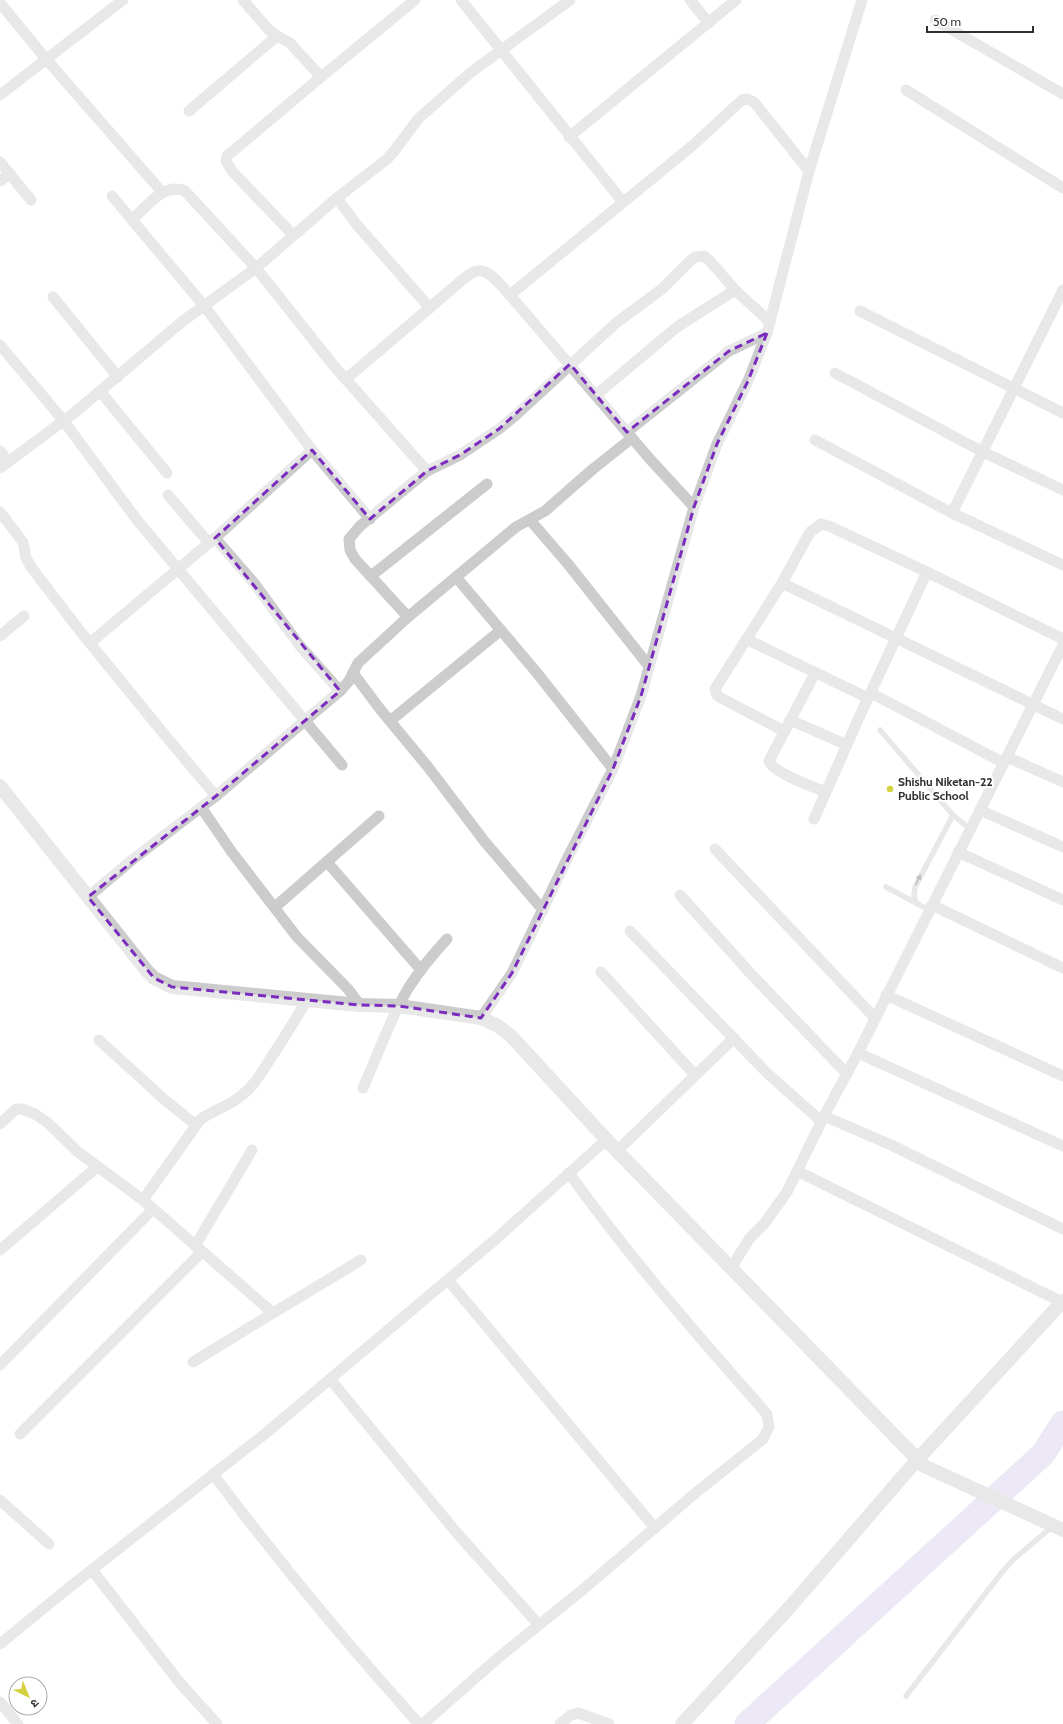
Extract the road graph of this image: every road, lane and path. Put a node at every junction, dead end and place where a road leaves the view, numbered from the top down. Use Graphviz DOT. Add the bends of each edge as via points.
graph roads {
  1 [pos="123,0"];
  2 [pos="243,0"];
  3 [pos="415,0"];
  4 [pos="461,0"];
  5 [pos="570,0"];
  6 [pos="690,0"];
  7 [pos="736,0"];
  8 [pos="862,0"];
  9 [pos="0,3"];
  10 [pos="935,20"];
  11 [pos="708,23"];
  12 [pos="277,36"];
  13 [pos="502,50"];
  14 [pos="46,59"];
  15 [pos="321,77"];
  16 [pos="906,90"];
  17 [pos="1063,94"];
  18 [pos="0,96"];
  19 [pos="189,111"];
  20 [pos="569,136"];
  21 [pos="0,162"];
  22 [pos="809,170"];
  23 [pos="10,174"];
  24 [pos="0,181"];
  25 [pos="1063,188"];
  26 [pos="162,192"];
  27 [pos="112,196"];
  28 [pos="337,198"];
  29 [pos="31,200"];
  30 [pos="624,202"];
  31 [pos="132,220"];
  32 [pos="293,235"];
  33 [pos="256,268"];
  34 [pos="735,290"];
  35 [pos="1063,290"];
  36 [pos="510,295"];
  37 [pos="53,297"];
  38 [pos="205,306"];
  39 [pos="430,308"];
  40 [pos="860,311"];
  41 [pos="768,327"];
  42 [pos="0,344"];
  43 [pos="570,364"];
  44 [pos="835,373"];
  45 [pos="118,377"];
  46 [pos="346,379"];
  47 [pos="1014,389"];
  48 [pos="100,391"];
  49 [pos="596,396"];
  50 [pos="1063,413"];
  51 [pos="63,420"];
  52 [pos="630,435"];
  53 [pos="816,440"];
  54 [pos="312,450"];
  55 [pos="0,451"];
  56 [pos="983,452"];
  57 [pos="4,464"];
  58 [pos="427,471"];
  59 [pos="167,473"];
  60 [pos="487,484"];
  61 [pos="1063,490"];
  62 [pos="168,495"];
  63 [pos="694,507"];
  64 [pos="0,512"];
  65 [pos="952,513"];
  66 [pos="370,519"];
  67 [pos="530,520"];
  68 [pos="212,541"];
  69 [pos="1063,564"];
  70 [pos="177,569"];
  71 [pos="927,572"];
  72 [pos="371,576"];
  73 [pos="456,577"];
  74 [pos="782,583"];
  75 [pos="24,616"];
  76 [pos="408,617"];
  77 [pos="501,630"];
  78 [pos="0,636"];
  79 [pos="896,638"];
  80 [pos="746,639"];
  81 [pos="1063,639"];
  82 [pos="90,643"];
  83 [pos="1063,645"];
  84 [pos="1060,660"];
  85 [pos="648,665"];
  86 [pos="815,672"];
  87 [pos="353,673"];
  88 [pos="340,690"];
  89 [pos="869,695"];
  90 [pos="1033,704"];
  91 [pos="1063,719"];
  92 [pos="304,720"];
  93 [pos="790,720"];
  94 [pos="390,721"];
  95 [pos="880,730"];
  96 [pos="784,731"];
  97 [pos="847,745"];
  98 [pos="1005,760"];
  99 [pos="342,765"];
  100 [pos="613,770"];
  101 [pos="1063,782"];
  102 [pos="826,792"];
  103 [pos="3,794"];
  104 [pos="216,796"];
  105 [pos="201,807"];
  106 [pos="980,810"];
  107 [pos="953,815"];
  108 [pos="379,816"];
  109 [pos="814,819"];
  110 [pos="970,829"];
  111 [pos="1063,846"];
  112 [pos="715,850"];
  113 [pos="958,852"];
  114 [pos="327,862"];
  115 [pos="886,887"];
  116 [pos="680,895"];
  117 [pos="88,897"];
  118 [pos="1063,900"];
  119 [pos="916,903"];
  120 [pos="275,907"];
  121 [pos="930,907"];
  122 [pos="544,910"];
  123 [pos="630,931"];
  124 [pos="447,939"];
  125 [pos="1063,968"];
  126 [pos="421,970"];
  127 [pos="601,972"];
  128 [pos="886,995"];
  129 [pos="307,1000"];
  130 [pos="360,1005"];
  131 [pos="399,1006"];
  132 [pos="482,1018"];
  133 [pos="874,1018"];
  134 [pos="734,1038"];
  135 [pos="99,1040"];
  136 [pos="858,1053"];
  137 [pos="847,1074"];
  138 [pos="695,1075"];
  139 [pos="1063,1076"];
  140 [pos="363,1088"];
  141 [pos="822,1119"];
  142 [pos="0,1124"];
  143 [pos="196,1125"];
  144 [pos="606,1140"];
  145 [pos="1063,1146"];
  146 [pos="252,1150"];
  147 [pos="617,1151"];
  148 [pos="97,1167"];
  149 [pos="797,1171"];
  150 [pos="569,1173"];
  151 [pos="143,1200"];
  152 [pos="153,1209"];
  153 [pos="1063,1229"];
  154 [pos="199,1249"];
  155 [pos="0,1250"];
  156 [pos="362,1260"];
  157 [pos="731,1268"];
  158 [pos="448,1280"];
  159 [pos="1062,1301"];
  160 [pos="273,1313"];
  161 [pos="194,1362"];
  162 [pos="0,1365"];
  163 [pos="330,1379"];
  164 [pos="20,1434"];
  165 [pos="917,1460"];
  166 [pos="213,1474"];
  167 [pos="0,1500"];
  168 [pos="1053,1526"];
  169 [pos="655,1528"];
  170 [pos="49,1544"];
  171 [pos="92,1570"];
  172 [pos="540,1625"];
  173 [pos="0,1644"];
  174 [pos="906,1696"];
  175 [pos="0,1702"];
  176 [pos="18,1724"];
  177 [pos="217,1724"];
  178 [pos="419,1724"];
  179 [pos="422,1724"];
  180 [pos="560,1724"];
  181 [pos="609,1724"];
  182 [pos="682,1724"];
  1 -- 14 [label="street"];
  2 -- 12 [label="street"];
  3 -- 15 [label="street"];
  4 -- 13 [label="street"];
  5 -- 13 [label="street"];
  6 -- 11 [label="street"];
  7 -- 11 [label="street"];
  8 -- 22 [label="street"];
  9 -- 14 [label="street"];
  10 -- 17 [label="street"];
  11 -- 20 [label="street"];
  12 -- 15 [label="street" via="298,49"];
  12 -- 19 [label="street"];
  13 -- 20 [label="street"];
  13 -- 28 [label="street" via="470,73 418,119 387,159"];
  14 -- 18 [label="street"];
  14 -- 26 [label="street"];
  15 -- 32 [label="street" via="227,156 226,161 232,171"];
  16 -- 25 [label="street"];
  20 -- 30 [label="street"];
  21 -- 23 [label="street"];
  22 -- 30 [label="street" via="764,112 747,98 735,105 692,146"];
  22 -- 41 [label="street"];
  23 -- 24 [label="street"];
  23 -- 29 [label="street"];
  26 -- 31 [label="street"];
  26 -- 33 [label="street" via="173,189 184,192"];
  27 -- 31 [label="street"];
  28 -- 32 [label="street"];
  28 -- 39 [label="street" via="357,225"];
  30 -- 36 [label="street"];
  31 -- 38 [label="street"];
  32 -- 33 [label="street"];
  33 -- 38 [label="street"];
  33 -- 46 [label="street"];
  34 -- 41 [label="street"];
  34 -- 43 [label="street" via="704,256 695,257 662,289 616,323"];
  34 -- 49 [label="street" via="677,327"];
  35 -- 47 [label="street"];
  36 -- 39 [label="street" via="483,270 461,280"];
  36 -- 43 [label="street"];
  37 -- 45 [label="street"];
  38 -- 45 [label="street" via="183,321"];
  38 -- 54 [label="street"];
  39 -- 46 [label="street"];
  40 -- 47 [label="street"];
  41 -- 52 [label="street" via="730,351"];
  41 -- 63 [label="street" via="748,381 717,444"];
  42 -- 51 [label="street"];
  43 -- 49 [label="street"];
  43 -- 58 [label="street" via="534,400 499,429 460,455"];
  44 -- 56 [label="street"];
  45 -- 48 [label="street"];
  46 -- 58 [label="street"];
  47 -- 50 [label="street"];
  47 -- 56 [label="street"];
  48 -- 51 [label="street"];
  48 -- 59 [label="street"];
  49 -- 52 [label="street"];
  51 -- 57 [label="street"];
  51 -- 70 [label="street" via="130,512"];
  52 -- 63 [label="street"];
  52 -- 67 [label="street" via="545,510"];
  53 -- 65 [label="street"];
  54 -- 66 [label="street"];
  54 -- 68 [label="street"];
  55 -- 57 [label="street"];
  56 -- 61 [label="street"];
  56 -- 65 [label="street"];
  58 -- 66 [label="street"];
  60 -- 72 [label="street"];
  62 -- 68 [label="street"];
  63 -- 85 [label="street"];
  64 -- 82 [label="street" via="23,542 25,556 31,567"];
  65 -- 69 [label="street"];
  66 -- 72 [label="street" via="353,533 348,544 355,559"];
  67 -- 73 [label="street" via="516,527"];
  67 -- 85 [label="street"];
  68 -- 70 [label="street"];
  68 -- 88 [label="street" via="254,582 300,646"];
  70 -- 82 [label="street" via="156,590"];
  70 -- 92 [label="street"];
  71 -- 74 [label="street" via="822,524 810,532"];
  71 -- 79 [label="street"];
  71 -- 81 [label="street"];
  72 -- 76 [label="street"];
  73 -- 76 [label="street"];
  73 -- 77 [label="street"];
  74 -- 79 [label="street"];
  74 -- 80 [label="street"];
  75 -- 78 [label="street"];
  76 -- 87 [label="street" via="358,663"];
  77 -- 94 [label="street"];
  77 -- 100 [label="street" via="538,673"];
  79 -- 89 [label="street"];
  79 -- 90 [label="street"];
  80 -- 86 [label="street"];
  80 -- 96 [label="street" via="716,686 716,692 721,698"];
  82 -- 104 [label="street"];
  83 -- 84 [label="street"];
  84 -- 90 [label="street"];
  85 -- 100 [label="street" via="641,696"];
  86 -- 89 [label="street"];
  86 -- 93 [label="street"];
  87 -- 88 [label="street"];
  87 -- 94 [label="street"];
  88 -- 92 [label="street"];
  89 -- 97 [label="street"];
  89 -- 98 [label="street"];
  90 -- 91 [label="street"];
  90 -- 98 [label="street"];
  92 -- 99 [label="street"];
  92 -- 104 [label="street"];
  93 -- 96 [label="street"];
  93 -- 97 [label="street"];
  94 -- 122 [label="street" via="485,842"];
  95 -- 107 [label="lane"];
  96 -- 102 [label="street" via="770,757 770,765"];
  97 -- 102 [label="street"];
  98 -- 101 [label="street"];
  98 -- 106 [label="street"];
  100 -- 122 [label="street"];
  102 -- 109 [label="street"];
  103 -- 117 [label="street"];
  104 -- 105 [label="street"];
  105 -- 117 [label="street"];
  105 -- 120 [label="street" via="231,851"];
  106 -- 110 [label="street"];
  106 -- 111 [label="street"];
  107 -- 110 [label="lane"];
  119 -- 107 [label="lane, one-way" via="915,887"];
  108 -- 114 [label="street"];
  110 -- 113 [label="street"];
  112 -- 133 [label="street"];
  113 -- 118 [label="street"];
  113 -- 121 [label="street"];
  114 -- 120 [label="street"];
  114 -- 126 [label="street"];
  115 -- 119 [label="lane"];
  116 -- 137 [label="street"];
  117 -- 129 [label="street" via="147,971 162,983 172,987"];
  119 -- 121 [label="lane"];
  120 -- 130 [label="street" via="297,938 348,989"];
  121 -- 125 [label="street"];
  121 -- 128 [label="street"];
  122 -- 132 [label="street" via="512,973"];
  123 -- 134 [label="street"];
  124 -- 126 [label="street"];
  126 -- 131 [label="street"];
  127 -- 138 [label="street"];
  128 -- 133 [label="street"];
  128 -- 139 [label="street"];
  129 -- 130 [label="street"];
  129 -- 143 [label="street" via="252,1086 242,1096 210,1113"];
  130 -- 131 [label="street"];
  131 -- 132 [label="street"];
  131 -- 140 [label="street"];
  132 -- 144 [label="street" via="511,1036"];
  133 -- 136 [label="street"];
  134 -- 138 [label="street"];
  134 -- 141 [label="street" via="767,1072"];
  135 -- 143 [label="street"];
  136 -- 137 [label="street"];
  136 -- 145 [label="street"];
  137 -- 141 [label="street"];
  138 -- 147 [label="street"];
  141 -- 149 [label="street"];
  141 -- 153 [label="street" via="891,1145"];
  142 -- 148 [label="street" via="16,1110 31,1112 48,1123"];
  143 -- 151 [label="street"];
  144 -- 147 [label="street"];
  144 -- 150 [label="street"];
  146 -- 154 [label="street"];
  147 -- 157 [label="street"];
  148 -- 151 [label="street"];
  148 -- 155 [label="street"];
  149 -- 157 [label="street" via="787,1192 764,1224 750,1238"];
  149 -- 159 [label="street"];
  150 -- 158 [label="street"];
  150 -- 169 [label="street" via="616,1237 702,1342 767,1414 769,1427 763,1438"];
  151 -- 152 [label="street"];
  152 -- 154 [label="street"];
  152 -- 162 [label="street"];
  154 -- 160 [label="street"];
  154 -- 164 [label="street"];
  156 -- 160 [label="street"];
  157 -- 165 [label="street"];
  158 -- 163 [label="street"];
  158 -- 169 [label="street"];
  159 -- 165 [label="street"];
  160 -- 161 [label="street"];
  163 -- 166 [label="street"];
  163 -- 172 [label="street" via="456,1532"];
  165 -- 168 [label="street" via="932,1471"];
  165 -- 182 [label="street" via="789,1608"];
  166 -- 171 [label="street"];
  166 -- 178 [label="street" via="259,1535 370,1670"];
  167 -- 170 [label="street"];
  168 -- 174 [label="lane" via="1003,1571"];
  169 -- 172 [label="street"];
  171 -- 173 [label="street"];
  171 -- 177 [label="street" via="180,1683"];
  172 -- 179 [label="street"];
  175 -- 176 [label="street"];
  180 -- 181 [label="street" via="578,1713"];
}
